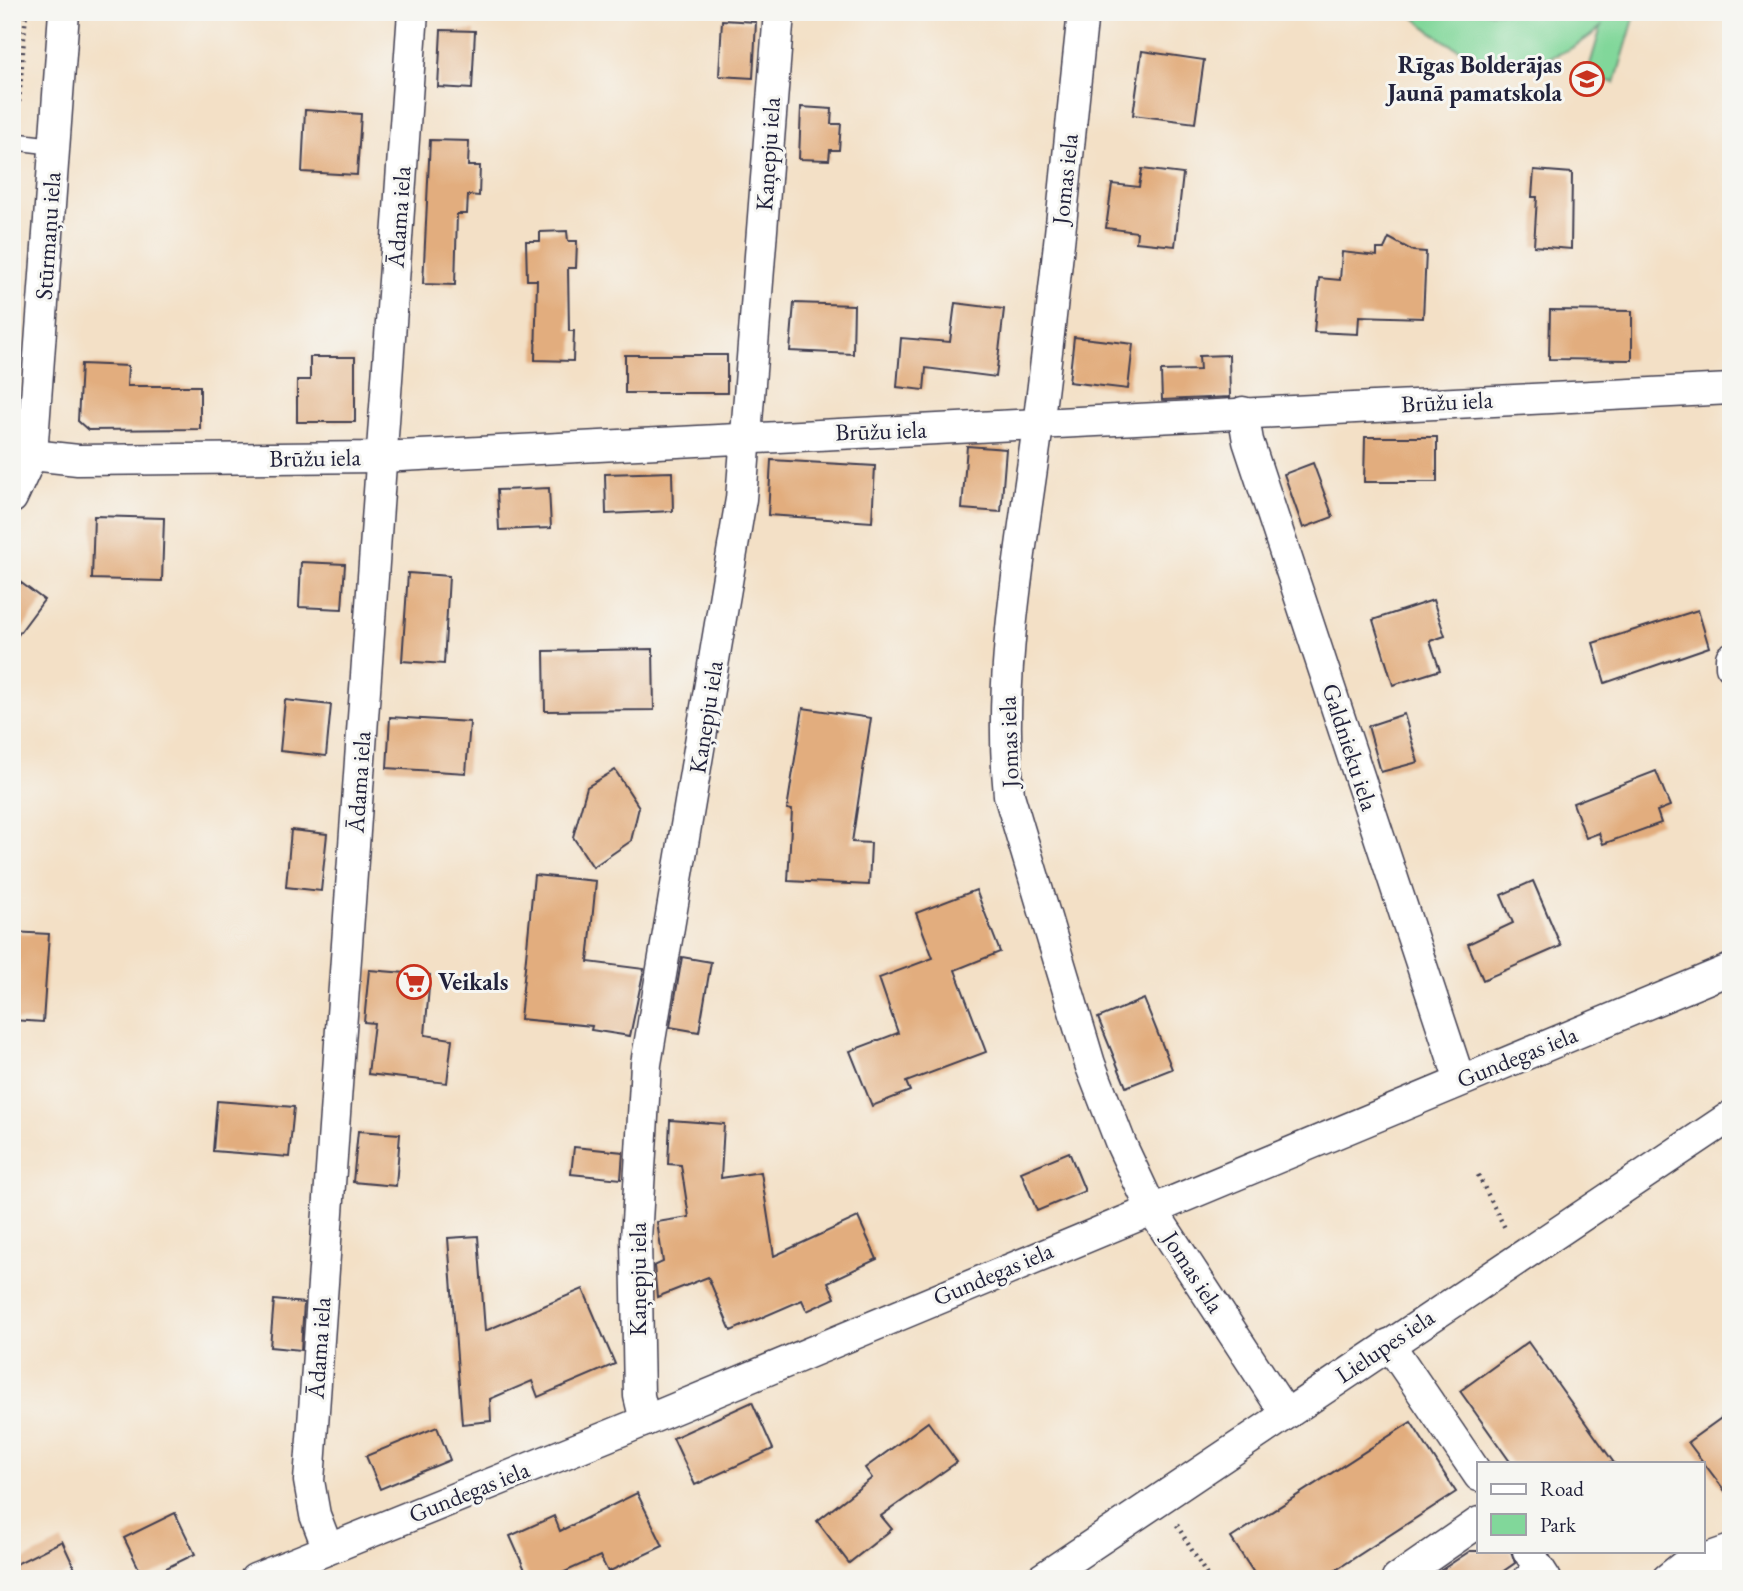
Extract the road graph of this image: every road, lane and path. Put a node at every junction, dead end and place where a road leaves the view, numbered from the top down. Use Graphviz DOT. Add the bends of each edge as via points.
graph roads {
  1 [pos="26,12"];
  2 [pos="64,12"];
  3 [pos="413,12"];
  4 [pos="779,12"];
  5 [pos="1083,12"];
  6 [pos="14,141"];
  7 [pos="54,146"];
  8 [pos="12,199"];
  9 [pos="1731,389"];
  10 [pos="1243,412"];
  11 [pos="1038,424"];
  12 [pos="748,436"];
  13 [pos="32,455"];
  14 [pos="382,457"];
  15 [pos="12,498"];
  16 [pos="1731,658"];
  17 [pos="1731,666"];
  18 [pos="1731,969"];
  19 [pos="1460,1081"];
  20 [pos="1731,1116"];
  21 [pos="1478,1175"];
  22 [pos="1151,1208"];
  23 [pos="1519,1256"];
  24 [pos="1390,1344"];
  25 [pos="1285,1413"];
  26 [pos="645,1421"];
  27 [pos="1477,1473"];
  28 [pos="1160,1497"];
  29 [pos="1477,1523"];
  30 [pos="328,1549"];
  31 [pos="1731,1550"];
  32 [pos="255,1579"];
  33 [pos="1041,1579"];
  34 [pos="1209,1579"];
  35 [pos="1397,1579"];
  36 [pos="1667,1579"];
  1 -- 6 [label="path"];
  2 -- 7 [label="street, Stūrmaņu iela"];
  3 -- 14 [label="street, Ādama iela"];
  4 -- 12 [label="street, Kaņepju iela"];
  5 -- 11 [label="street, Jomas iela"];
  6 -- 7 [label="lane"];
  6 -- 8 [label="path"];
  7 -- 13 [label="street, Stūrmaņu iela"];
  9 -- 10 [label="street, Brūžu iela"];
  10 -- 11 [label="street, Brūžu iela"];
  10 -- 19 [label="street, Galdnieku iela" via="1248,441"];
  11 -- 12 [label="street, Brūžu iela"];
  11 -- 22 [label="street, Jomas iela" via="1008,649 1005,757 1009,795 1090,1064"];
  12 -- 14 [label="street, Brūžu iela"];
  12 -- 26 [label="street, Kaņepju iela" via="704,729 646,1064 636,1239 639,1396"];
  13 -- 14 [label="street, Brūžu iela" via="78,460"];
  13 -- 15 [label="street, Stūrmaņu iela"];
  14 -- 30 [label="street, Ādama iela" via="309,1481 315,1516"];
  16 -- 17 [label="street"];
  18 -- 19 [label="street, Gundegas iela"];
  19 -- 22 [label="street, Gundegas iela"];
  20 -- 23 [label="street, Lielupes iela"];
  21 -- 23 [label="path"];
  22 -- 25 [label="street, Jomas iela"];
  22 -- 26 [label="street, Gundegas iela"];
  23 -- 24 [label="street, Lielupes iela"];
  24 -- 25 [label="street, Lielupes iela"];
  24 -- 27 [label="street"];
  25 -- 28 [label="street, Lielupes iela"];
  26 -- 30 [label="street, Gundegas iela"];
  28 -- 33 [label="street, Lielupes iela"];
  28 -- 34 [label="path"];
  29 -- 35 [label="street"];
  30 -- 32 [label="street, Gundegas iela"];
  31 -- 36 [label="street" via="1682,1567"];
}
